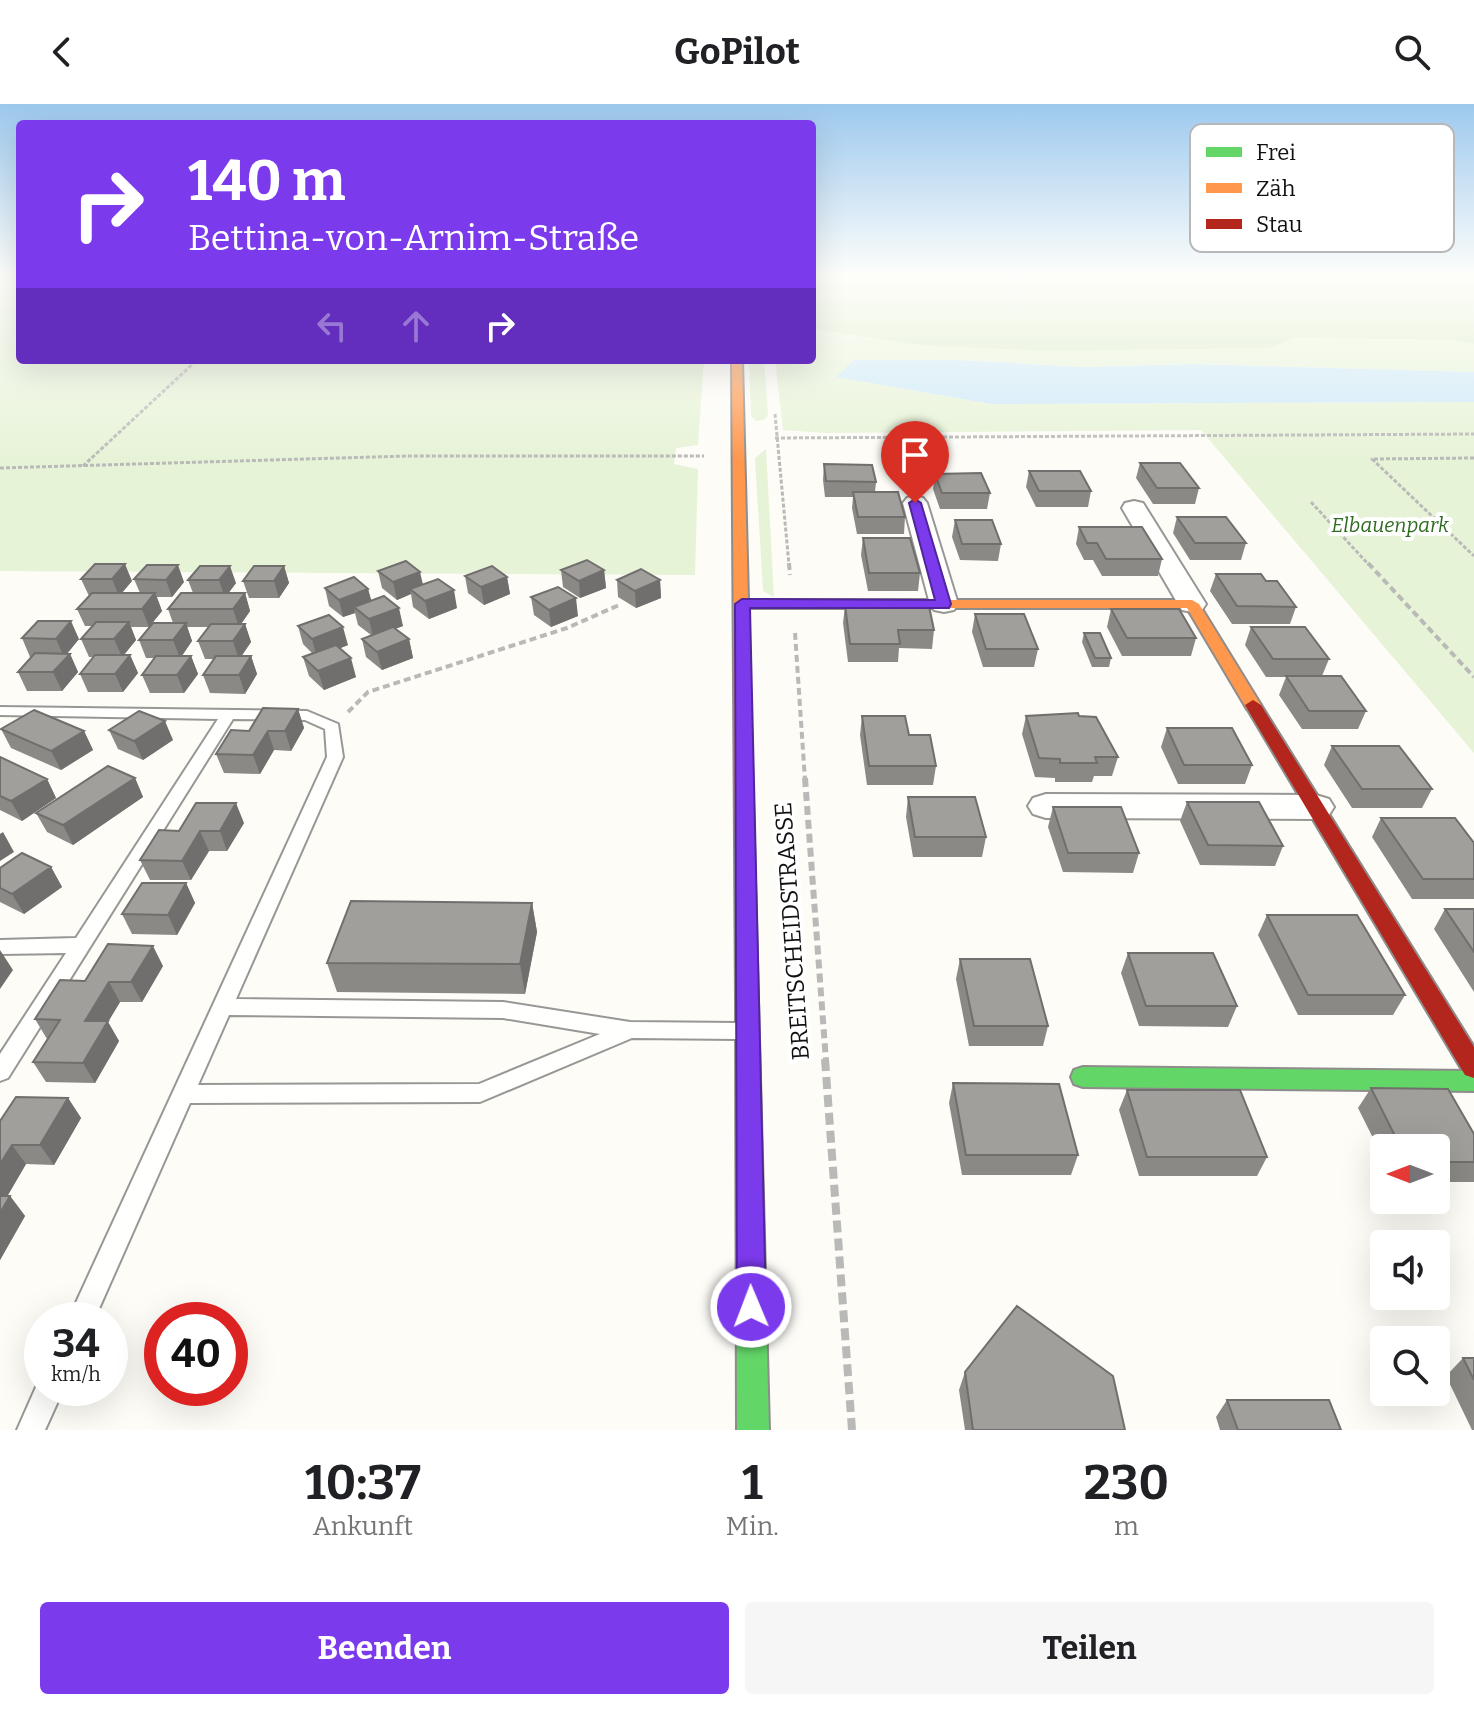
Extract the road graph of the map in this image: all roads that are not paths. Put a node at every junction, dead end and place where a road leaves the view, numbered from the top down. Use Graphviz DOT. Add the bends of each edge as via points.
graph roads {
  1 [pos="737,364"];
  2 [pos="915,503"];
  3 [pos="1134,508"];
  4 [pos="742,604"];
  5 [pos="944,604"];
  6 [pos="1192,604"];
  7 [pos="0,711"];
  8 [pos="229,714"];
  9 [pos="1046,806"];
  10 [pos="1316,807"];
  11 [pos="82,945"];
  12 [pos="0,947"];
  13 [pos="222,1007"];
  14 [pos="630,1030"];
  15 [pos="748,1031"];
  16 [pos="1474,1068"];
  17 [pos="0,1072"];
  18 [pos="1083,1077"];
  19 [pos="1474,1081"];
  20 [pos="182,1094"];
  21 [pos="89,1302"];
  22 [pos="42,1406"];
  23 [pos="31,1430"];
  24 [pos="753,1430"];
  1 -- 4 [label="street, BREITSCHEIDSTRASSE"];
  2 -- 5 [label="street"];
  3 -- 6 [label="street"];
  4 -- 5 [label="street"];
  4 -- 15 [label="street, BREITSCHEIDSTRASSE"];
  5 -- 6 [label="street"];
  6 -- 10 [label="street"];
  7 -- 8 [label="lane"];
  8 -- 11 [label="lane"];
  8 -- 13 [label="lane" via="307,716 333,727 335,757"];
  9 -- 10 [label="street"];
  10 -- 16 [label="street"];
  11 -- 12 [label="lane"];
  11 -- 17 [label="lane"];
  13 -- 14 [label="lane" via="503,1010"];
  13 -- 20 [label="lane"];
  14 -- 15 [label="lane"];
  14 -- 20 [label="lane" via="480,1093"];
  15 -- 24 [label="street, BREITSCHEIDSTRASSE"];
  18 -- 19 [label="street"];
  20 -- 21 [label="lane"];
  22 -- 23 [label="lane"];
}
